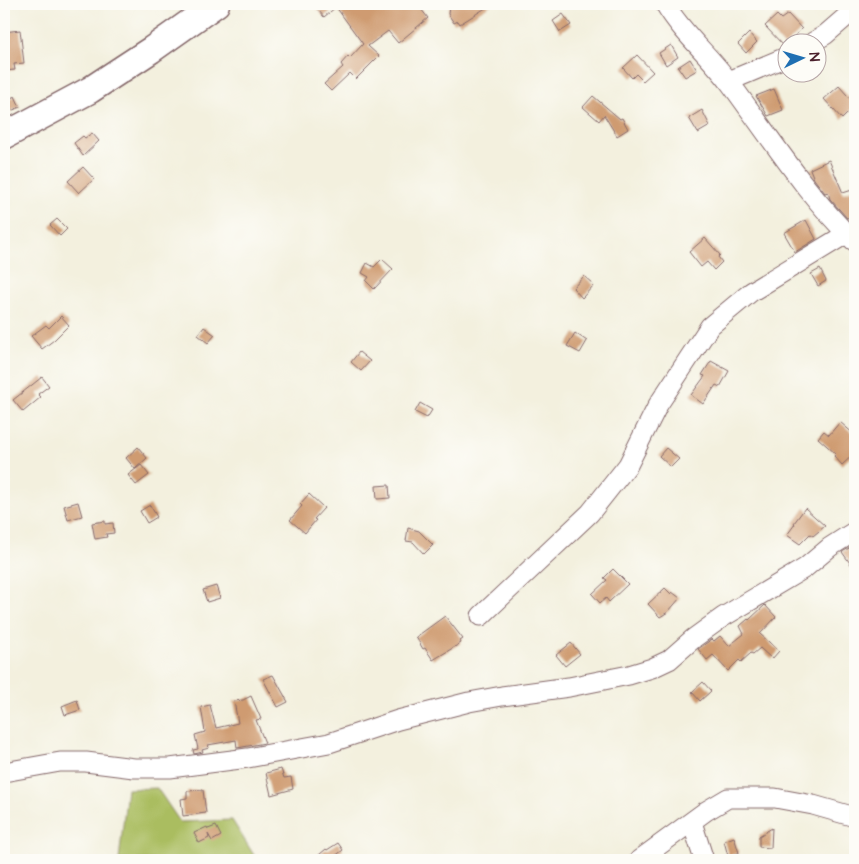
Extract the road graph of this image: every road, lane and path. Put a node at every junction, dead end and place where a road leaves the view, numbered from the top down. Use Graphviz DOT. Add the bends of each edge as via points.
graph roads {
  1 [pos="216,4"];
  2 [pos="665,4"];
  3 [pos="855,9"];
  4 [pos="826,34"];
  5 [pos="776,61"];
  6 [pos="729,81"];
  7 [pos="4,136"];
  8 [pos="852,235"];
  9 [pos="855,531"];
  10 [pos="481,616"];
  11 [pos="4,772"];
  12 [pos="855,817"];
  13 [pos="692,822"];
  14 [pos="639,860"];
  15 [pos="704,860"];
  1 -- 7 [label="highway" via="90,90"];
  2 -- 6 [label="street"];
  3 -- 4 [label="street"];
  5 -- 6 [label="street"];
  6 -- 8 [label="street" via="814,198"];
  8 -- 10 [label="street" via="751,292 710,326 658,405 628,465 590,513"];
  9 -- 11 [label="street" via="805,568 723,617 669,660 629,675 470,702 398,720 329,743 239,760 170,768 60,762"];
  12 -- 13 [label="street" via="775,798 728,798"];
  13 -- 14 [label="street"];
  13 -- 15 [label="street"];
}
